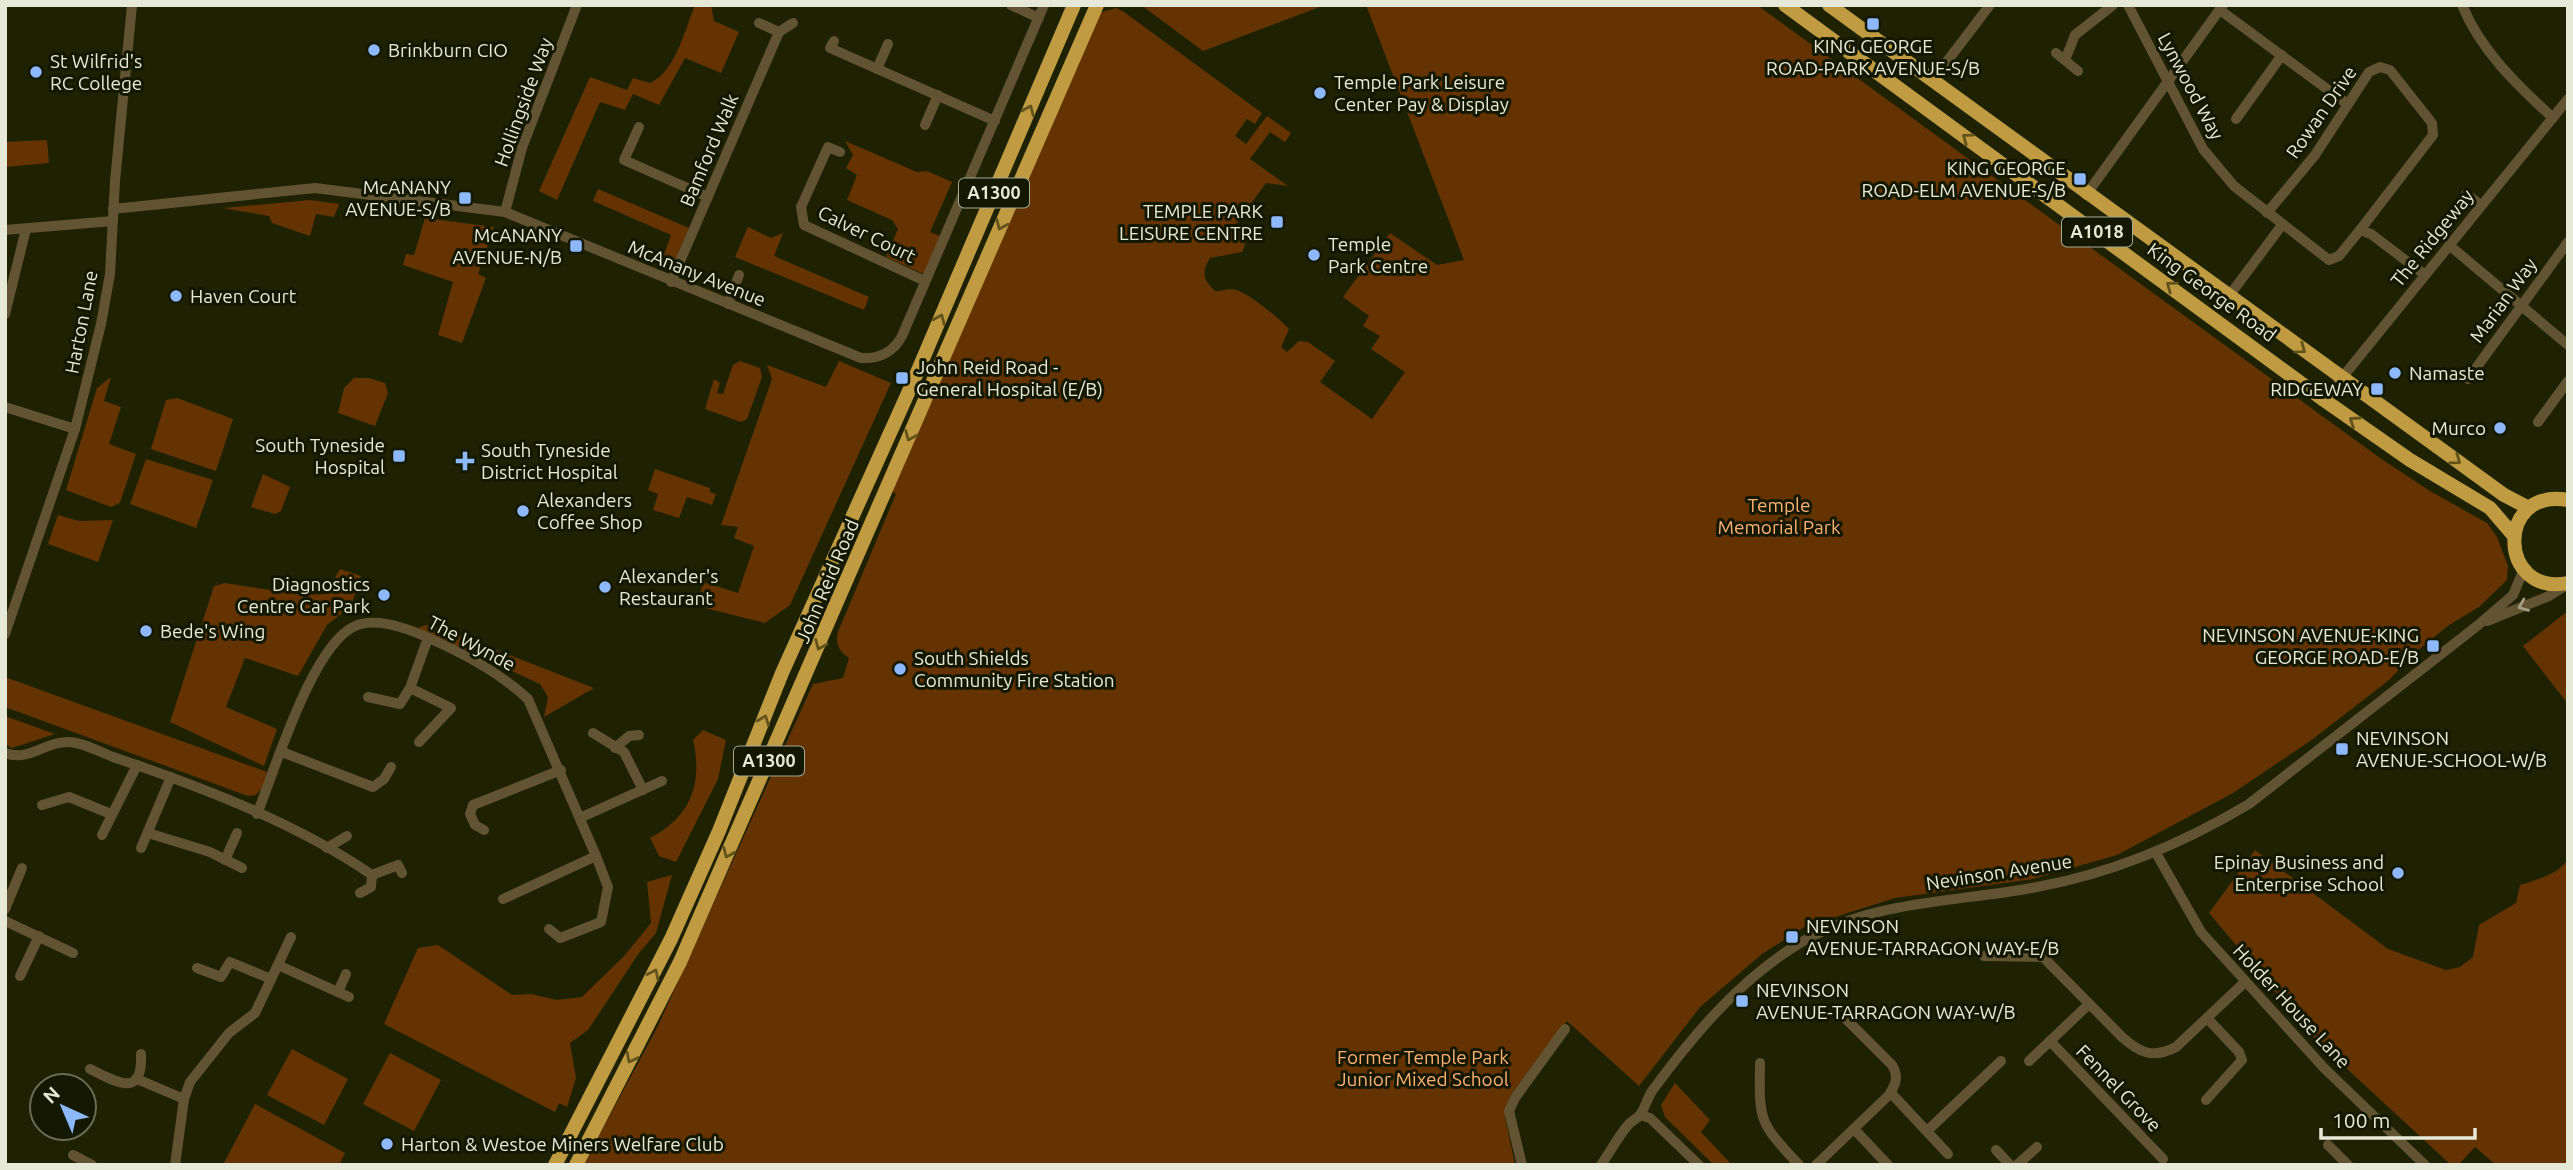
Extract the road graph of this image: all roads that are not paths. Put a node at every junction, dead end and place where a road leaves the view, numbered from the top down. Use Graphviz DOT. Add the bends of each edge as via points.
graph roads {
  1 [pos="132,5"];
  2 [pos="578,5"];
  3 [pos="1011,5"];
  4 [pos="1044,5"];
  5 [pos="1074,5"];
  6 [pos="1097,5"];
  7 [pos="1785,5"];
  8 [pos="1829,5"];
  9 [pos="1990,5"];
  10 [pos="2113,5"];
  11 [pos="2127,5"];
  12 [pos="2462,5"];
  13 [pos="2222,8"];
  14 [pos="1841,10"];
  15 [pos="1039,18"];
  16 [pos="759,23"];
  17 [pos="793,23"];
  18 [pos="779,32"];
  19 [pos="1826,36"];
  20 [pos="834,41"];
  21 [pos="888,44"];
  22 [pos="2282,55"];
  23 [pos="877,69"];
  24 [pos="2078,71"];
  25 [pos="1933,81"];
  26 [pos="2168,81"];
  27 [pos="939,95"];
  28 [pos="2568,99"];
  29 [pos="2346,103"];
  30 [pos="2553,118"];
  31 [pos="2236,119"];
  32 [pos="995,121"];
  33 [pos="925,125"];
  34 [pos="639,127"];
  35 [pos="839,152"];
  36 [pos="2466,194"];
  37 [pos="2087,195"];
  38 [pos="708,197"];
  39 [pos="2481,205"];
  40 [pos="113,209"];
  41 [pos="505,212"];
  42 [pos="2267,213"];
  43 [pos="2072,214"];
  44 [pos="113,221"];
  45 [pos="2282,225"];
  46 [pos="26,229"];
  47 [pos="5,230"];
  48 [pos="2360,230"];
  49 [pos="2568,242"];
  50 [pos="2449,245"];
  51 [pos="739,275"];
  52 [pos="2425,275"];
  53 [pos="925,281"];
  54 [pos="671,282"];
  55 [pos="2229,296"];
  56 [pos="728,304"];
  57 [pos="2520,305"];
  58 [pos="5,314"];
  59 [pos="2568,345"];
  60 [pos="2341,378"];
  61 [pos="2468,379"];
  62 [pos="2568,381"];
  63 [pos="2324,400"];
  64 [pos="5,407"];
  65 [pos="2538,422"];
  66 [pos="75,429"];
  67 [pos="2568,500"];
  68 [pos="2529,508"];
  69 [pos="2514,536"];
  70 [pos="2524,569"];
  71 [pos="2568,583"];
  72 [pos="2477,626"];
  73 [pos="5,634"];
  74 [pos="428,638"];
  75 [pos="410,688"];
  76 [pos="368,697"];
  77 [pos="593,733"];
  78 [pos="639,735"];
  79 [pos="419,742"];
  80 [pos="615,748"];
  81 [pos="282,752"];
  82 [pos="5,753"];
  83 [pos="137,765"];
  84 [pos="391,768"];
  85 [pos="561,770"];
  86 [pos="171,777"];
  87 [pos="662,781"];
  88 [pos="643,790"];
  89 [pos="42,805"];
  90 [pos="111,814"];
  91 [pos="257,814"];
  92 [pos="582,817"];
  93 [pos="484,830"];
  94 [pos="148,833"];
  95 [pos="237,833"];
  96 [pos="102,835"];
  97 [pos="347,836"];
  98 [pos="141,848"];
  99 [pos="327,848"];
  100 [pos="2156,853"];
  101 [pos="596,856"];
  102 [pos="225,860"];
  103 [pos="22,868"];
  104 [pos="242,868"];
  105 [pos="402,873"];
  106 [pos="372,875"];
  107 [pos="360,893"];
  108 [pos="503,899"];
  109 [pos="5,909"];
  110 [pos="5,921"];
  111 [pos="550,929"];
  112 [pos="38,936"];
  113 [pos="291,937"];
  114 [pos="73,953"];
  115 [pos="1984,956"];
  116 [pos="278,965"];
  117 [pos="197,968"];
  118 [pos="345,974"];
  119 [pos="20,976"];
  120 [pos="271,979"];
  121 [pos="2245,982"];
  122 [pos="338,992"];
  123 [pos="349,997"];
  124 [pos="2089,1004"];
  125 [pos="1835,1008"];
  126 [pos="2207,1018"];
  127 [pos="1565,1029"];
  128 [pos="2050,1041"];
  129 [pos="141,1054"];
  130 [pos="2001,1061"];
  131 [pos="2029,1061"];
  132 [pos="1760,1063"];
  133 [pos="90,1069"];
  134 [pos="137,1079"];
  135 [pos="1891,1093"];
  136 [pos="184,1099"];
  137 [pos="2206,1100"];
  138 [pos="1640,1115"];
  139 [pos="1854,1129"];
  140 [pos="1927,1131"];
  141 [pos="2328,1145"];
  142 [pos="2037,1147"];
  143 [pos="1996,1150"];
  144 [pos="1948,1154"];
  145 [pos="73,1155"];
  146 [pos="2163,1159"];
  147 [pos="92,1165"];
  148 [pos="175,1165"];
  149 [pos="555,1165"];
  150 [pos="576,1165"];
  151 [pos="1522,1165"];
  152 [pos="1601,1165"];
  153 [pos="1699,1165"];
  154 [pos="1799,1165"];
  155 [pos="1816,1165"];
  156 [pos="1888,1165"];
  157 [pos="2010,1165"];
  158 [pos="2017,1165"];
  159 [pos="2348,1165"];
  160 [pos="2425,1165"];
  1 -- 40 [label="street, Harton Lane"];
  2 -- 41 [label="street, Hollingside Way" via="522,148"];
  3 -- 15 [label="street"];
  4 -- 15 [label="street, McAnany Avenue"];
  149 -- 5 [label="highway, John Reid Road / A1300, one-way" via="676,927"];
  6 -- 150 [label="highway, John Reid Road / A1300, one-way" via="680,962"];
  7 -- 19 [label="highway, King George Road / A1018"];
  8 -- 14 [label="highway, King George Road / A1018"];
  9 -- 25 [label="street"];
  10 -- 24 [label="street" via="2075,35 2061,56"];
  11 -- 26 [label="street, Lynwood Way"];
  12 -- 30 [label="street" via="2494,58"];
  13 -- 22 [label="street"];
  13 -- 26 [label="street"];
  14 -- 19 [label="highway"];
  14 -- 25 [label="highway, King George Road / A1018"];
  15 -- 32 [label="street, McAnany Avenue"];
  16 -- 18 [label="street"];
  17 -- 18 [label="street"];
  18 -- 38 [label="street, Bamford Walk"];
  43 -- 19 [label="highway, King George Road / A1018, one-way"];
  20 -- 23 [label="street" via="830,48"];
  21 -- 23 [label="street"];
  22 -- 29 [label="street"];
  22 -- 31 [label="street"];
  23 -- 27 [label="street"];
  25 -- 37 [label="highway, King George Road / A1018"];
  26 -- 37 [label="street"];
  26 -- 42 [label="street, Lynwood Way" via="2203,149 2234,186"];
  27 -- 32 [label="street"];
  27 -- 33 [label="street"];
  28 -- 30 [label="street, The Ridgeway"];
  29 -- 42 [label="street, Rowan Drive" via="2315,155"];
  29 -- 48 [label="street, Rowan Drive" via="2369,72 2380,67 2389,70 2432,123 2433,135"];
  30 -- 39 [label="street, The Ridgeway"];
  32 -- 53 [label="street, McAnany Avenue"];
  34 -- 38 [label="street" via="624,160"];
  35 -- 53 [label="street, Calver Court" via="828,147 801,207 804,225"];
  36 -- 39 [label="street"];
  37 -- 43 [label="highway"];
  37 -- 55 [label="highway, King George Road / A1018"];
  38 -- 54 [label="street, Bamford Walk"];
  39 -- 50 [label="street, The Ridgeway"];
  40 -- 41 [label="street, McAnany Avenue" via="315,188"];
  40 -- 44 [label="street, Harton Lane"];
  41 -- 54 [label="street, McAnany Avenue"];
  42 -- 45 [label="street, Lynwood Way"];
  63 -- 43 [label="highway, King George Road / A1018, one-way"];
  44 -- 46 [label="street"];
  44 -- 66 [label="street, Harton Lane" via="106,298"];
  45 -- 48 [label="street, Lynwood Way" via="2329,260 2339,256"];
  45 -- 55 [label="street"];
  46 -- 47 [label="street"];
  46 -- 58 [label="street"];
  48 -- 52 [label="street"];
  49 -- 57 [label="street, Marian Way"];
  50 -- 52 [label="street, The Ridgeway"];
  50 -- 57 [label="street"];
  51 -- 56 [label="street"];
  52 -- 60 [label="street, The Ridgeway"];
  53 -- 56 [label="street, McAnany Avenue" via="898,343 886,354 870,359"];
  54 -- 56 [label="street, McAnany Avenue"];
  55 -- 60 [label="highway, King George Road / A1018, one-way"];
  57 -- 59 [label="street"];
  57 -- 61 [label="street, Marian Way"];
  60 -- 63 [label="street, The Ridgeway"];
  60 -- 68 [label="highway, King George Road / A1018, one-way" via="2504,495"];
  62 -- 65 [label="street"];
  69 -- 63 [label="highway, King George Road / A1018, one-way" via="2490,508"];
  64 -- 66 [label="street"];
  66 -- 73 [label="street, Harton Lane"];
  67 -- 68 [label="highway" via="2542,500"];
  68 -- 69 [label="highway"];
  69 -- 70 [label="highway, A1018"];
  70 -- 71 [label="highway" via="2546,583"];
  70 -- 72 [label="street, Nevinson Avenue" via="2512,596"];
  71 -- 72 [label="street, Nevinson Avenue, one-way" via="2549,596"];
  72 -- 100 [label="street, Nevinson Avenue" via="2249,804"];
  74 -- 75 [label="street"];
  74 -- 81 [label="street, The Wynde" via="384,623 356,625 337,639 295,713"];
  74 -- 85 [label="street, The Wynde" via="511,683 528,699"];
  75 -- 76 [label="street" via="400,704"];
  75 -- 79 [label="street" via="452,708"];
  77 -- 80 [label="street"];
  78 -- 80 [label="street" via="629,736"];
  80 -- 88 [label="street" via="624,752"];
  81 -- 84 [label="street" via="373,787"];
  81 -- 91 [label="street, The Wynde"];
  82 -- 83 [label="street" via="18,758 67,741"];
  83 -- 86 [label="street"];
  83 -- 90 [label="street"];
  85 -- 92 [label="street, The Wynde"];
  85 -- 93 [label="street" via="473,805 470,814"];
  86 -- 91 [label="street"];
  86 -- 94 [label="street"];
  87 -- 88 [label="street"];
  88 -- 92 [label="street"];
  89 -- 90 [label="street" via="69,797"];
  90 -- 96 [label="street"];
  91 -- 99 [label="street"];
  92 -- 101 [label="street, The Wynde"];
  94 -- 98 [label="street"];
  94 -- 102 [label="street"];
  95 -- 102 [label="street"];
  97 -- 99 [label="street"];
  99 -- 106 [label="street"];
  100 -- 121 [label="street, Holder House Lane" via="2201,933"];
  100 -- 138 [label="street, Nevinson Avenue" via="2071,880 1928,900 1870,914 1793,947 1710,1018 1646,1099"];
  101 -- 108 [label="street"];
  101 -- 111 [label="street, The Wynde" via="608,887 601,922 560,938"];
  102 -- 104 [label="street"];
  103 -- 109 [label="street"];
  105 -- 106 [label="street" via="398,865"];
  106 -- 107 [label="street" via="371,887"];
  110 -- 112 [label="street"];
  112 -- 114 [label="street"];
  112 -- 119 [label="street"];
  113 -- 116 [label="street"];
  115 -- 124 [label="street, Fennel Grove" via="2043,957"];
  116 -- 120 [label="street"];
  116 -- 122 [label="street"];
  117 -- 120 [label="street" via="221,977 230,962"];
  118 -- 122 [label="street"];
  120 -- 136 [label="street" via="255,1013 229,1033 200,1067"];
  121 -- 126 [label="street, Fennel Grove"];
  121 -- 160 [label="street, Holder House Lane" via="2324,1068"];
  122 -- 123 [label="street"];
  124 -- 126 [label="street, Fennel Grove" via="2136,1049 2150,1055 2176,1047"];
  124 -- 128 [label="street, Fennel Grove"];
  125 -- 135 [label="street" via="1892,1065 1897,1074"];
  126 -- 137 [label="street" via="2242,1060"];
  127 -- 151 [label="street" via="1509,1111"];
  128 -- 131 [label="street, Fennel Grove"];
  128 -- 146 [label="street, Fennel Grove"];
  129 -- 134 [label="street"];
  130 -- 140 [label="street"];
  132 -- 154 [label="street" via="1759,1106 1766,1129"];
  133 -- 134 [label="street" via="122,1085"];
  134 -- 136 [label="street"];
  135 -- 139 [label="street"];
  135 -- 140 [label="street"];
  136 -- 148 [label="street"];
  138 -- 152 [label="street, Nevinson Avenue" via="1629,1123"];
  138 -- 153 [label="street" via="1650,1118"];
  139 -- 155 [label="street"];
  139 -- 156 [label="street"];
  140 -- 144 [label="street"];
  141 -- 159 [label="street"];
  142 -- 158 [label="street"];
  143 -- 157 [label="street"];
  145 -- 147 [label="street"];
}
